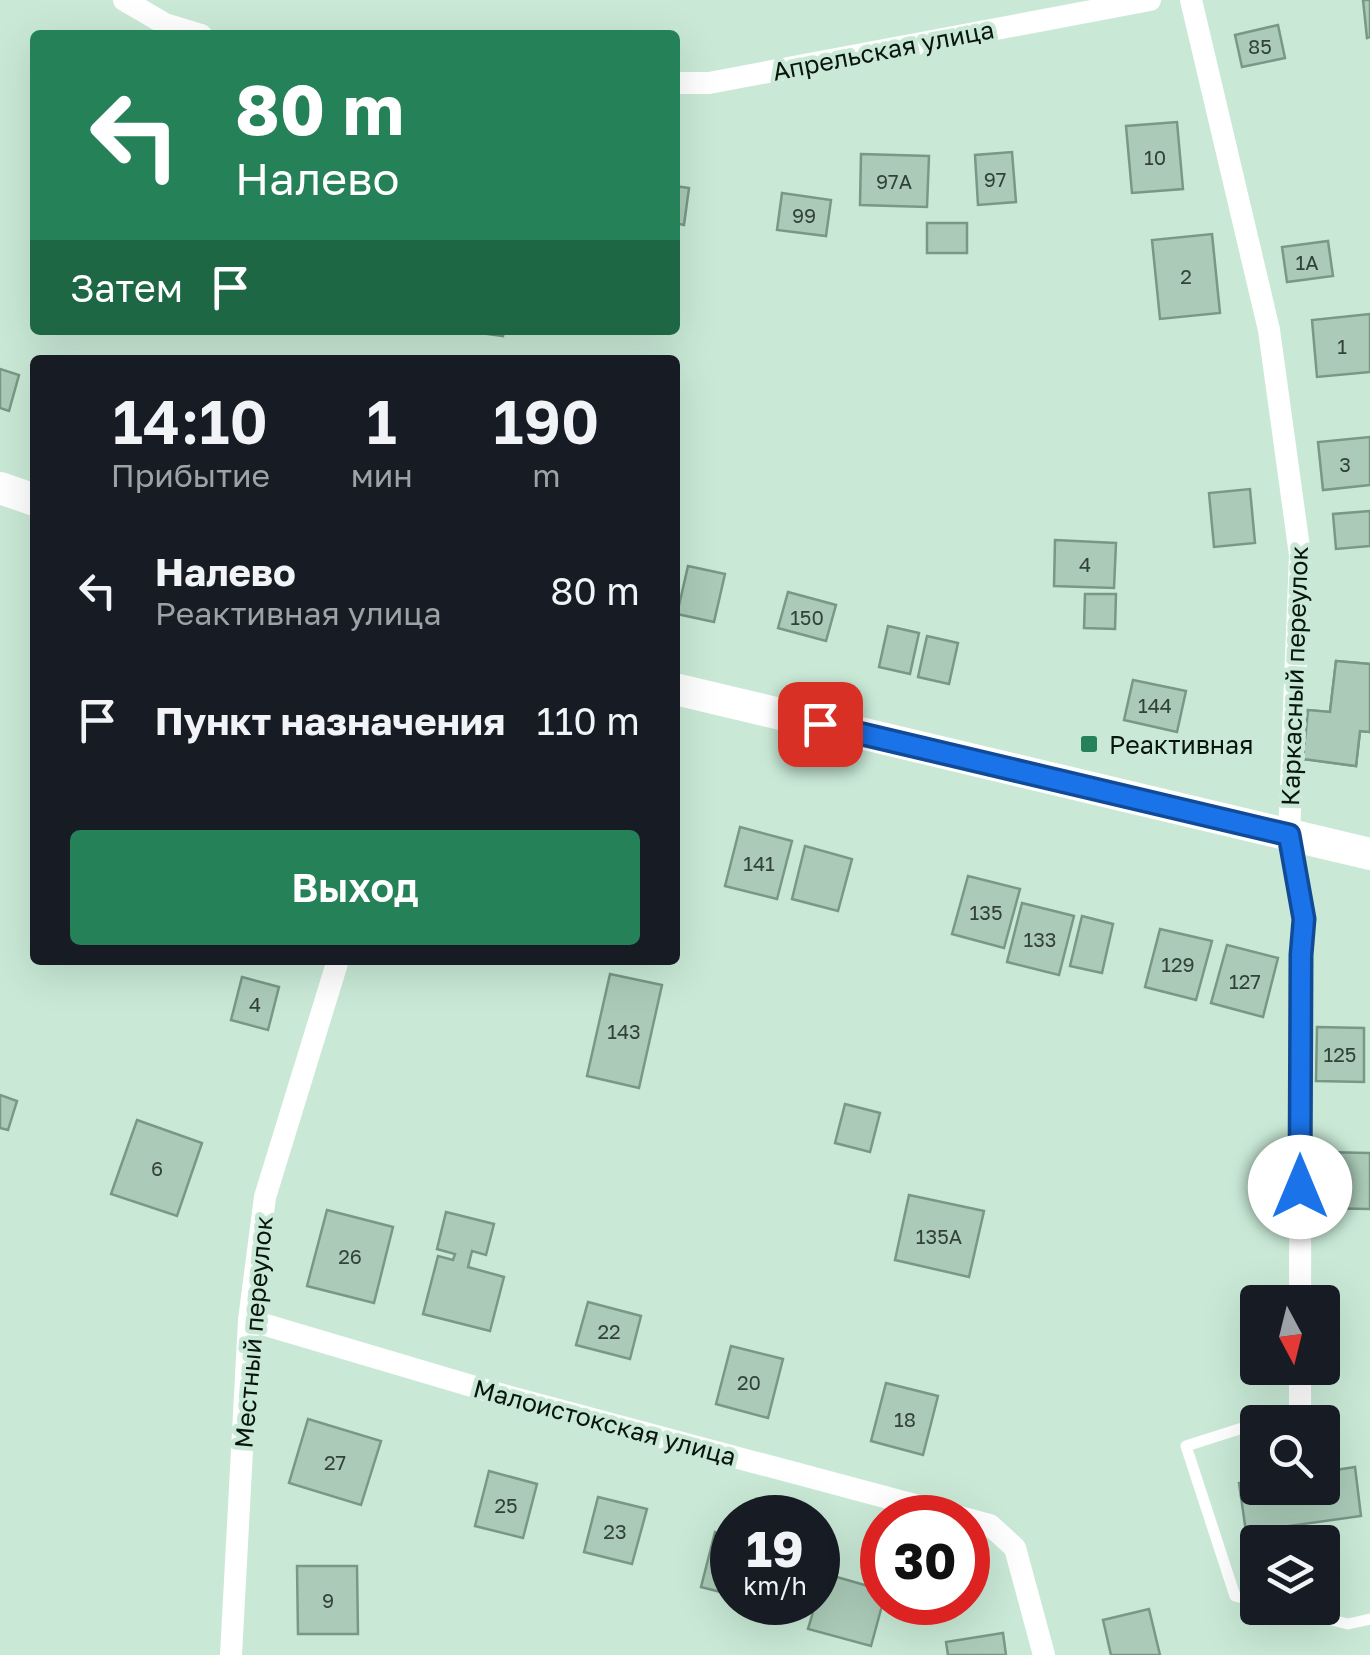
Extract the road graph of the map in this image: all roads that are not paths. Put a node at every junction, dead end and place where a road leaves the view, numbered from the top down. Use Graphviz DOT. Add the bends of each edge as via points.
graph roads {
  1 [pos="124,0"];
  2 [pos="1150,0"];
  3 [pos="1191,0"];
  4 [pos="185,30"];
  5 [pos="680,83"];
  6 [pos="0,488"];
  7 [pos="30,498"];
  8 [pos="680,690"];
  9 [pos="1289,835"];
  10 [pos="1370,854"];
  11 [pos="336,965"];
  12 [pos="1300,1285"];
  13 [pos="250,1320"];
  14 [pos="1240,1429"];
  15 [pos="879,1495"];
  16 [pos="990,1525"];
  17 [pos="1240,1597"];
  18 [pos="1370,1619"];
  19 [pos="1340,1622"];
  20 [pos="231,1655"];
  21 [pos="1044,1655"];
  1 -- 4 [label="street"];
  2 -- 5 [label="street, Апрельская улица"];
  3 -- 9 [label="street, Каркасный переулок" via="1270,330 1300,555"];
  6 -- 7 [label="main road"];
  8 -- 9 [label="main road"];
  9 -- 10 [label="main road"];
  9 -- 12 [label="street, Каркасный переулок" via="1304,919"];
  11 -- 13 [label="street, Местный переулок" via="266,1197"];
  13 -- 15 [label="street, Малоистокская улица"];
  13 -- 20 [label="street, Местный переулок"];
  14 -- 17 [label="lane" via="1186,1446"];
  16 -- 21 [label="street, Малоистокская улица" via="1015,1548"];
  18 -- 19 [label="lane"];
}
